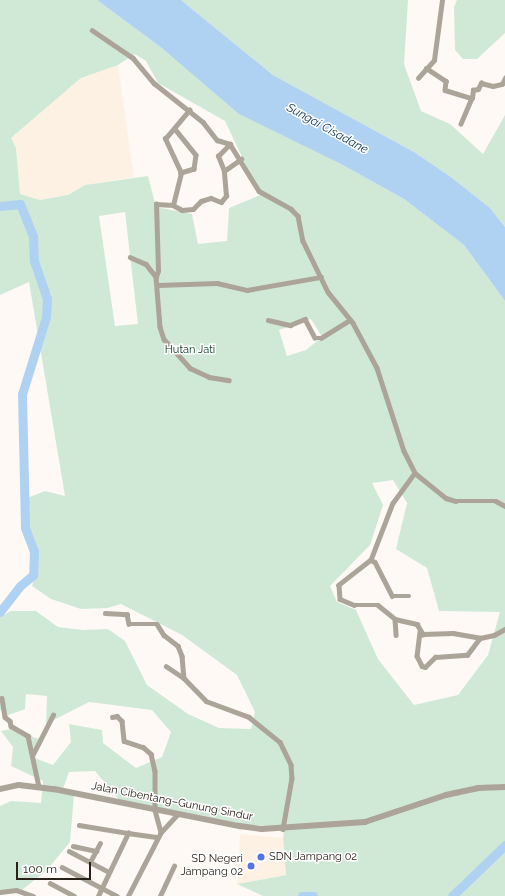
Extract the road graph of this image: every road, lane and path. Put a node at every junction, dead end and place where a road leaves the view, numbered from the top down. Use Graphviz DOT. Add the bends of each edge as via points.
graph roads {
  1 [pos="442,0"];
  2 [pos="92,30"];
  3 [pos="426,68"];
  4 [pos="418,78"];
  5 [pos="505,78"];
  6 [pos="472,98"];
  7 [pos="189,110"];
  8 [pos="461,124"];
  9 [pos="175,129"];
  10 [pos="230,144"];
  11 [pos="241,159"];
  12 [pos="224,171"];
  13 [pos="181,173"];
  14 [pos="173,205"];
  15 [pos="130,257"];
  16 [pos="156,277"];
  17 [pos="321,277"];
  18 [pos="158,285"];
  19 [pos="268,320"];
  20 [pos="350,320"];
  21 [pos="229,380"];
  22 [pos="415,473"];
  23 [pos="505,506"];
  24 [pos="371,560"];
  25 [pos="409,596"];
  26 [pos="104,613"];
  27 [pos="395,619"];
  28 [pos="505,629"];
  29 [pos="420,632"];
  30 [pos="396,635"];
  31 [pos="480,638"];
  32 [pos="166,666"];
  33 [pos="184,678"];
  34 [pos="2,698"];
  35 [pos="54,715"];
  36 [pos="112,717"];
  37 [pos="32,756"];
  38 [pos="39,787"];
  39 [pos="505,787"];
  40 [pos="0,789"];
  41 [pos="155,810"];
  42 [pos="178,814"];
  43 [pos="79,825"];
  44 [pos="283,829"];
  45 [pos="128,833"];
  46 [pos="160,834"];
  47 [pos="100,843"];
  48 [pos="73,846"];
  49 [pos="96,851"];
  50 [pos="69,852"];
  51 [pos="90,862"];
  52 [pos="174,866"];
  53 [pos="62,867"];
  54 [pos="109,872"];
  55 [pos="50,883"];
  56 [pos="102,888"];
  57 [pos="0,892"];
  58 [pos="34,896"];
  59 [pos="74,896"];
  60 [pos="98,896"];
  61 [pos="117,896"];
  62 [pos="128,896"];
  63 [pos="160,896"];
  1 -- 3 [label="street" via="434,60"];
  2 -- 7 [label="street" via="133,58 154,83"];
  3 -- 4 [label="street"];
  3 -- 6 [label="street" via="446,81 445,90"];
  5 -- 6 [label="street" via="502,84 494,86 481,83 478,89 473,90"];
  6 -- 8 [label="street"];
  7 -- 9 [label="street"];
  7 -- 10 [label="street" via="217,140"];
  9 -- 13 [label="street" via="165,138"];
  9 -- 13 [label="street" via="196,155 194,169"];
  10 -- 11 [label="street"];
  10 -- 12 [label="street" via="218,156"];
  11 -- 12 [label="street"];
  11 -- 17 [label="street" via="259,191 291,209 298,216 303,241"];
  12 -- 14 [label="street" via="226,196 222,202 211,198 201,201 193,209 182,210"];
  13 -- 14 [label="street"];
  14 -- 16 [label="street" via="156,204"];
  15 -- 16 [label="street" via="146,264"];
  16 -- 18 [label="street"];
  17 -- 18 [label="street" via="247,290 216,283"];
  17 -- 20 [label="street" via="328,292"];
  18 -- 21 [label="street" via="160,327 164,340 190,368 209,377"];
  19 -- 20 [label="street" via="276,324 290,325 305,319 314,338 321,338"];
  20 -- 22 [label="street" via="377,368 404,451"];
  22 -- 23 [label="street" via="446,498 496,502"];
  22 -- 24 [label="street" via="393,503"];
  24 -- 25 [label="street" via="376,562 392,596"];
  24 -- 27 [label="street" via="339,585 338,594 343,601 354,605 378,605"];
  26 -- 33 [label="street" via="127,614 130,624 158,624 164,635 178,646 182,656"];
  27 -- 29 [label="street" via="417,624"];
  27 -- 30 [label="street"];
  28 -- 31 [label="street"];
  29 -- 31 [label="street" via="453,632"];
  29 -- 31 [label="street" via="417,656 422,666 435,657 467,655"];
  32 -- 33 [label="street"];
  33 -- 44 [label="street" via="206,701 249,717 280,742 291,765 292,778"];
  34 -- 37 [label="street" via="5,717 11,726 28,736"];
  35 -- 37 [label="street"];
  36 -- 41 [label="street" via="117,716 122,721 124,742 143,747 151,754 155,771"];
  37 -- 38 [label="street"];
  38 -- 40 [label="street, Jalan Cibentang–Gunung Sindur" via="19,785"];
  38 -- 41 [label="street, Jalan Cibentang–Gunung Sindur"];
  39 -- 44 [label="street, Jalan Cibentang–Gunung Sindur" via="478,788 446,795 365,822"];
  41 -- 42 [label="street, Jalan Cibentang–Gunung Sindur"];
  41 -- 46 [label="street"];
  42 -- 44 [label="street, Jalan Cibentang–Gunung Sindur" via="243,827"];
  42 -- 46 [label="street"];
  43 -- 45 [label="street"];
  45 -- 46 [label="street"];
  45 -- 54 [label="street"];
  46 -- 62 [label="street"];
  47 -- 49 [label="street"];
  48 -- 49 [label="street"];
  49 -- 51 [label="street"];
  50 -- 51 [label="street"];
  51 -- 54 [label="street"];
  52 -- 63 [label="street"];
  53 -- 56 [label="street"];
  54 -- 56 [label="street"];
  55 -- 59 [label="street"];
  56 -- 60 [label="street"];
  56 -- 61 [label="street"];
  57 -- 58 [label="street" via="16,890"];
}
